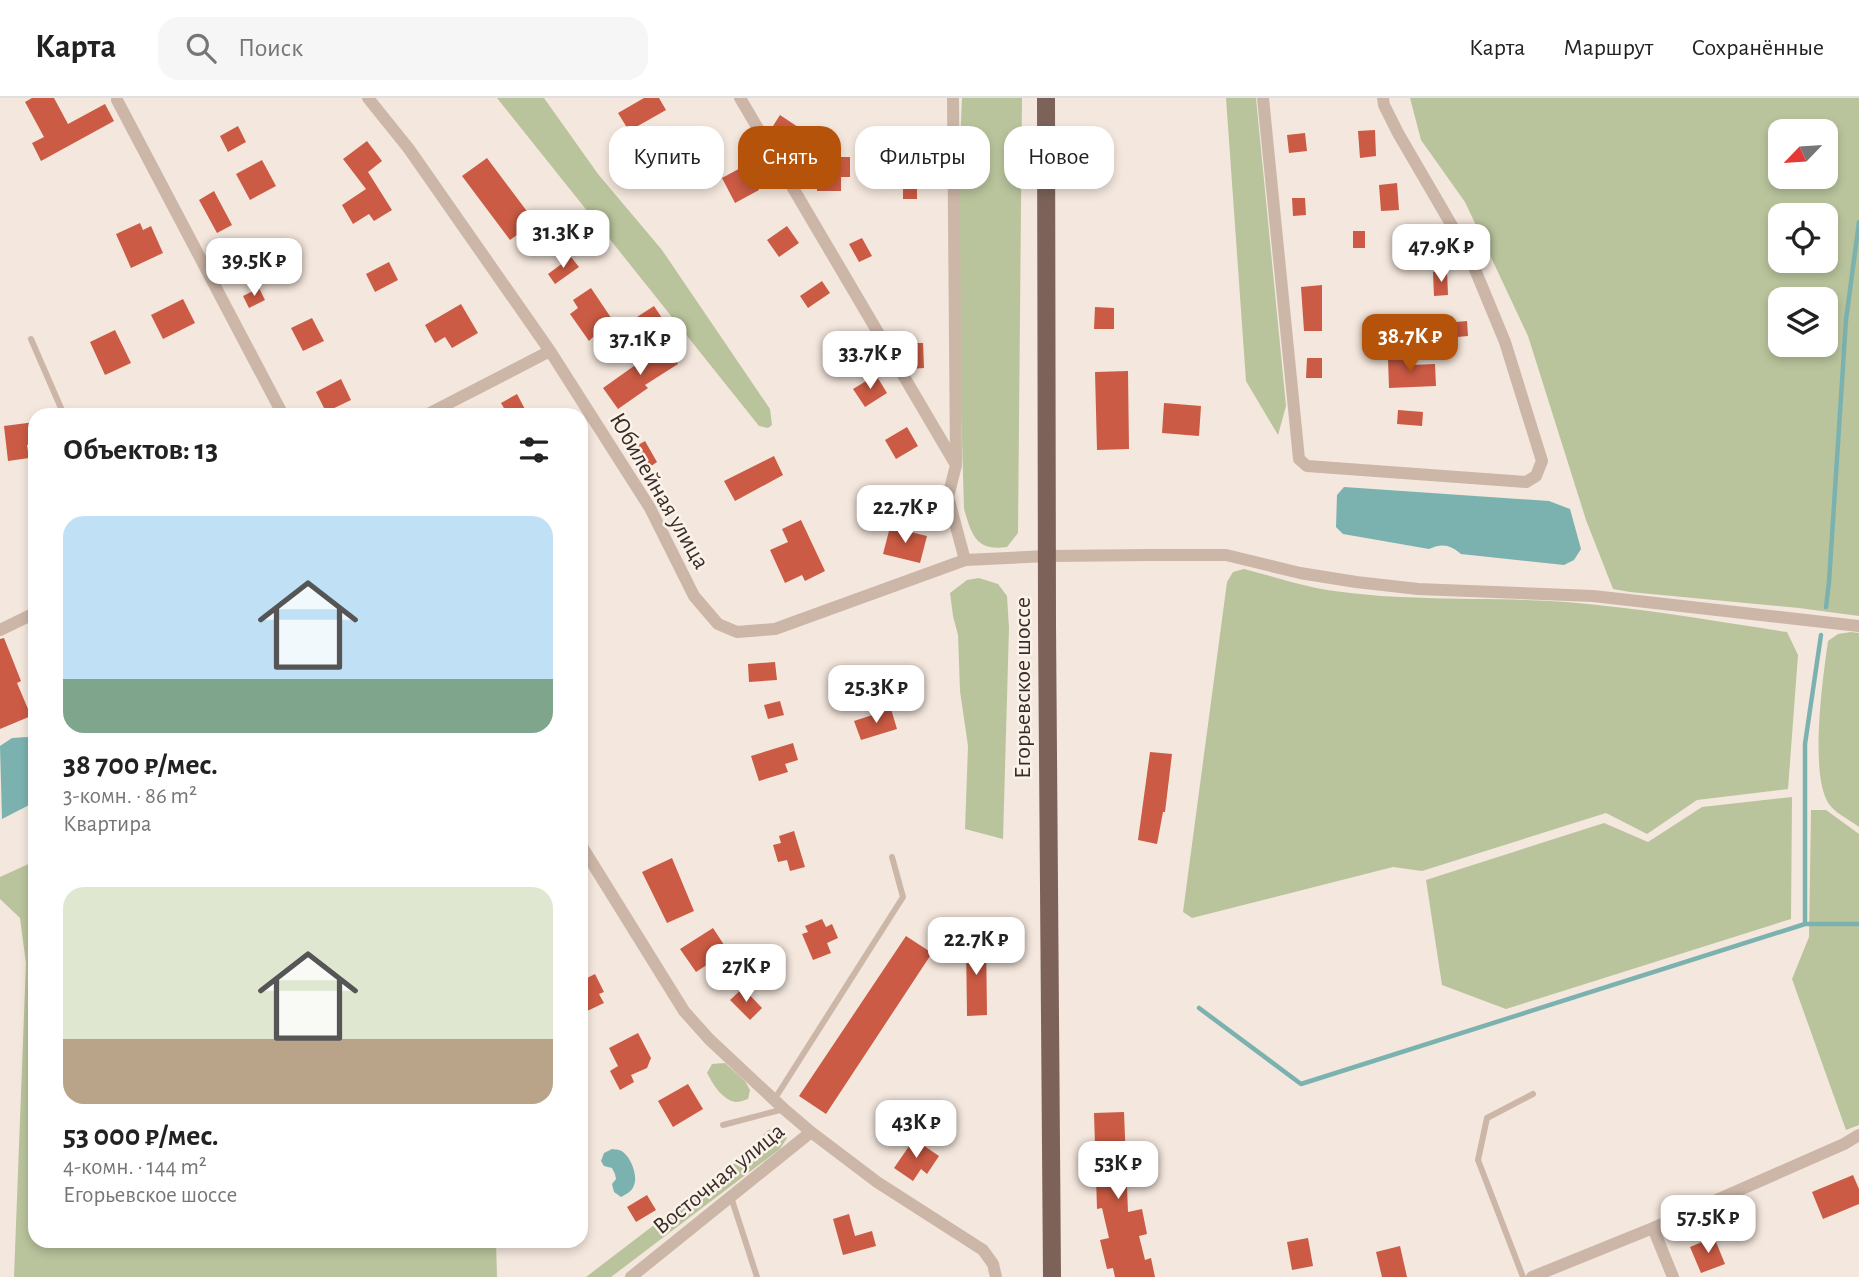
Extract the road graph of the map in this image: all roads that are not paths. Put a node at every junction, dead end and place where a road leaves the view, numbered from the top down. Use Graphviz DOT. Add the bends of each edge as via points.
graph roads {
  1 [pos="368,98"];
  2 [pos="740,98"];
  3 [pos="953,98"];
  4 [pos="1046,98"];
  5 [pos="1263,98"];
  6 [pos="1383,98"];
  7 [pos="117,100"];
  8 [pos="31,339"];
  9 [pos="550,351"];
  10 [pos="61,408"];
  11 [pos="279,408"];
  12 [pos="440,408"];
  13 [pos="586,408"];
  14 [pos="588,411"];
  15 [pos="957,465"];
  16 [pos="1047,556"];
  17 [pos="965,560"];
  18 [pos="28,616"];
  19 [pos="1859,626"];
  20 [pos="0,630"];
  21 [pos="588,856"];
  22 [pos="892,857"];
  23 [pos="1533,1094"];
  24 [pos="774,1100"];
  25 [pos="784,1109"];
  26 [pos="723,1125"];
  27 [pos="811,1132"];
  28 [pos="1859,1135"];
  29 [pos="731,1197"];
  30 [pos="1653,1228"];
  31 [pos="644,1273"];
  32 [pos="631,1277"];
  33 [pos="757,1277"];
  34 [pos="996,1277"];
  35 [pos="1052,1277"];
  36 [pos="1523,1277"];
  37 [pos="1532,1277"];
  38 [pos="1673,1277"];
  1 -- 9 [label="street, Юбилейная улица"];
  2 -- 15 [label="street"];
  3 -- 15 [label="street"];
  4 -- 16 [label="main road, Егорьевское шоссе"];
  5 -- 6 [label="street" via="1299,459 1307,466 1526,482 1536,476 1542,461 1505,342 1469,255 1398,133"];
  7 -- 11 [label="street"];
  8 -- 10 [label="lane"];
  9 -- 12 [label="street"];
  9 -- 13 [label="street, Юбилейная улица"];
  14 -- 17 [label="street, Юбилейная улица" via="650,508 695,596 718,624 737,632 775,629"];
  15 -- 17 [label="street" via="948,497"];
  16 -- 17 [label="street, Юбилейная улица"];
  16 -- 19 [label="street, Юбилейная улица" via="1226,555 1368,584 1593,596"];
  16 -- 35 [label="main road, Егорьевское шоссе"];
  18 -- 20 [label="street"];
  21 -- 24 [label="street" via="684,1011"];
  22 -- 24 [label="lane" via="903,897"];
  23 -- 36 [label="lane" via="1487,1118 1478,1160"];
  24 -- 25 [label="street"];
  25 -- 26 [label="lane"];
  25 -- 27 [label="street"];
  27 -- 29 [label="street, Восточная улица"];
  27 -- 34 [label="street, Восточная улица" via="877,1182 983,1250"];
  28 -- 30 [label="street"];
  29 -- 31 [label="street, Восточная улица"];
  29 -- 33 [label="lane"];
  30 -- 37 [label="street"];
  30 -- 38 [label="street"];
  31 -- 32 [label="street, Восточная улица"];
}
